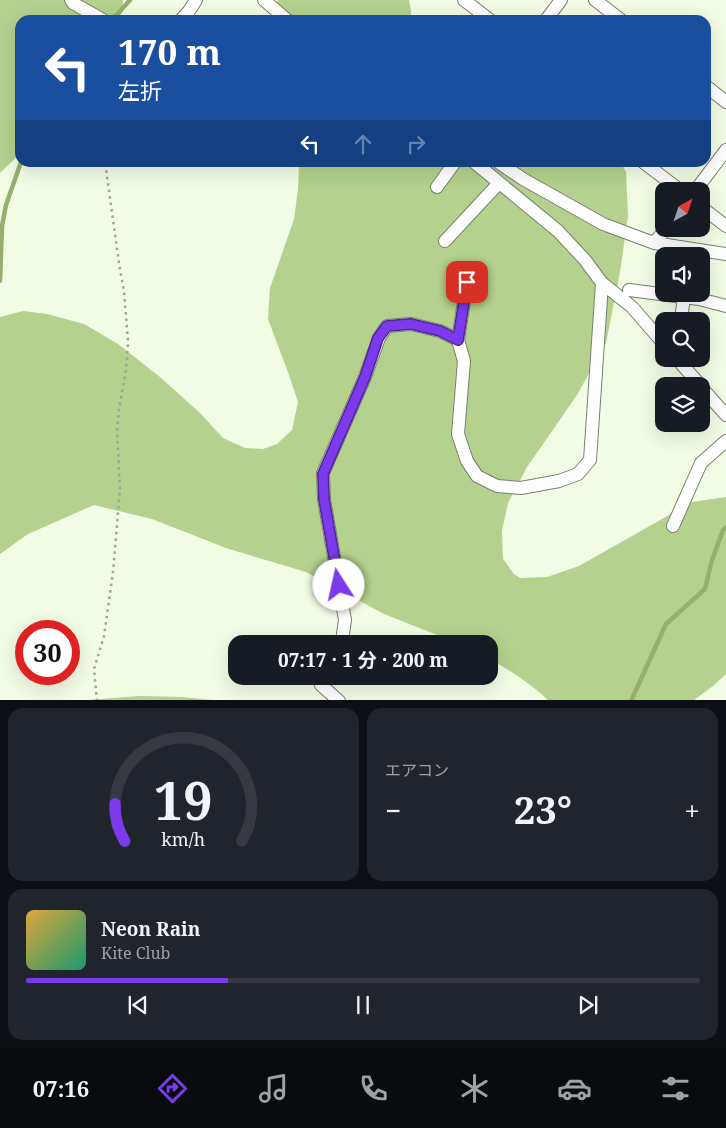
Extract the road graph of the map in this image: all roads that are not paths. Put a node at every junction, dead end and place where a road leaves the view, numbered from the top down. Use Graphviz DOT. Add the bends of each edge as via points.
graph roads {
  1 [pos="71,0"];
  2 [pos="196,0"];
  3 [pos="264,0"];
  4 [pos="464,0"];
  5 [pos="562,0"];
  6 [pos="595,0"];
  7 [pos="93,15"];
  8 [pos="185,15"];
  9 [pos="280,15"];
  10 [pos="484,15"];
  11 [pos="550,15"];
  12 [pos="614,15"];
  13 [pos="711,90"];
  14 [pos="726,102"];
  15 [pos="726,150"];
  16 [pos="451,167"];
  17 [pos="480,167"];
  18 [pos="505,167"];
  19 [pos="650,167"];
  20 [pos="670,182"];
  21 [pos="701,182"];
  22 [pos="499,183"];
  23 [pos="437,187"];
  24 [pos="710,214"];
  25 [pos="726,226"];
  26 [pos="658,238"];
  27 [pos="445,241"];
  28 [pos="654,243"];
  29 [pos="726,254"];
  30 [pos="467,282"];
  31 [pos="602,283"];
  32 [pos="629,290"];
  33 [pos="655,293"];
  34 [pos="683,302"];
  35 [pos="710,302"];
  36 [pos="726,306"];
  37 [pos="682,312"];
  38 [pos="655,334"];
  39 [pos="458,340"];
  40 [pos="684,367"];
  41 [pos="692,377"];
  42 [pos="710,397"];
  43 [pos="726,415"];
  44 [pos="726,441"];
  45 [pos="674,526"];
  46 [pos="343,635"];
  47 [pos="322,685"];
  48 [pos="339,700"];
  1 -- 7 [label="street"];
  2 -- 8 [label="street"];
  3 -- 9 [label="street"];
  4 -- 10 [label="street"];
  5 -- 11 [label="street"];
  6 -- 12 [label="street"];
  13 -- 14 [label="street"];
  15 -- 21 [label="street"];
  16 -- 23 [label="street"];
  17 -- 22 [label="street"];
  18 -- 28 [label="street" via="603,224"];
  19 -- 20 [label="street"];
  22 -- 27 [label="street"];
  22 -- 31 [label="street" via="558,231"];
  24 -- 25 [label="street"];
  26 -- 28 [label="street"];
  28 -- 29 [label="street"];
  30 -- 39 [label="street"];
  31 -- 38 [label="street" via="632,308"];
  31 -- 39 [label="street" via="590,460 578,474 521,488 497,486 477,476 467,461 458,434 464,361"];
  32 -- 33 [label="street"];
  34 -- 37 [label="street"];
  35 -- 36 [label="street"];
  39 -- 46 [label="street" via="440,331 411,324 387,326 378,338 365,377 323,474 324,499 346,620"];
  40 -- 41 [label="street"];
  42 -- 43 [label="street"];
  44 -- 45 [label="street" via="701,463"];
  47 -- 48 [label="street"];
}
